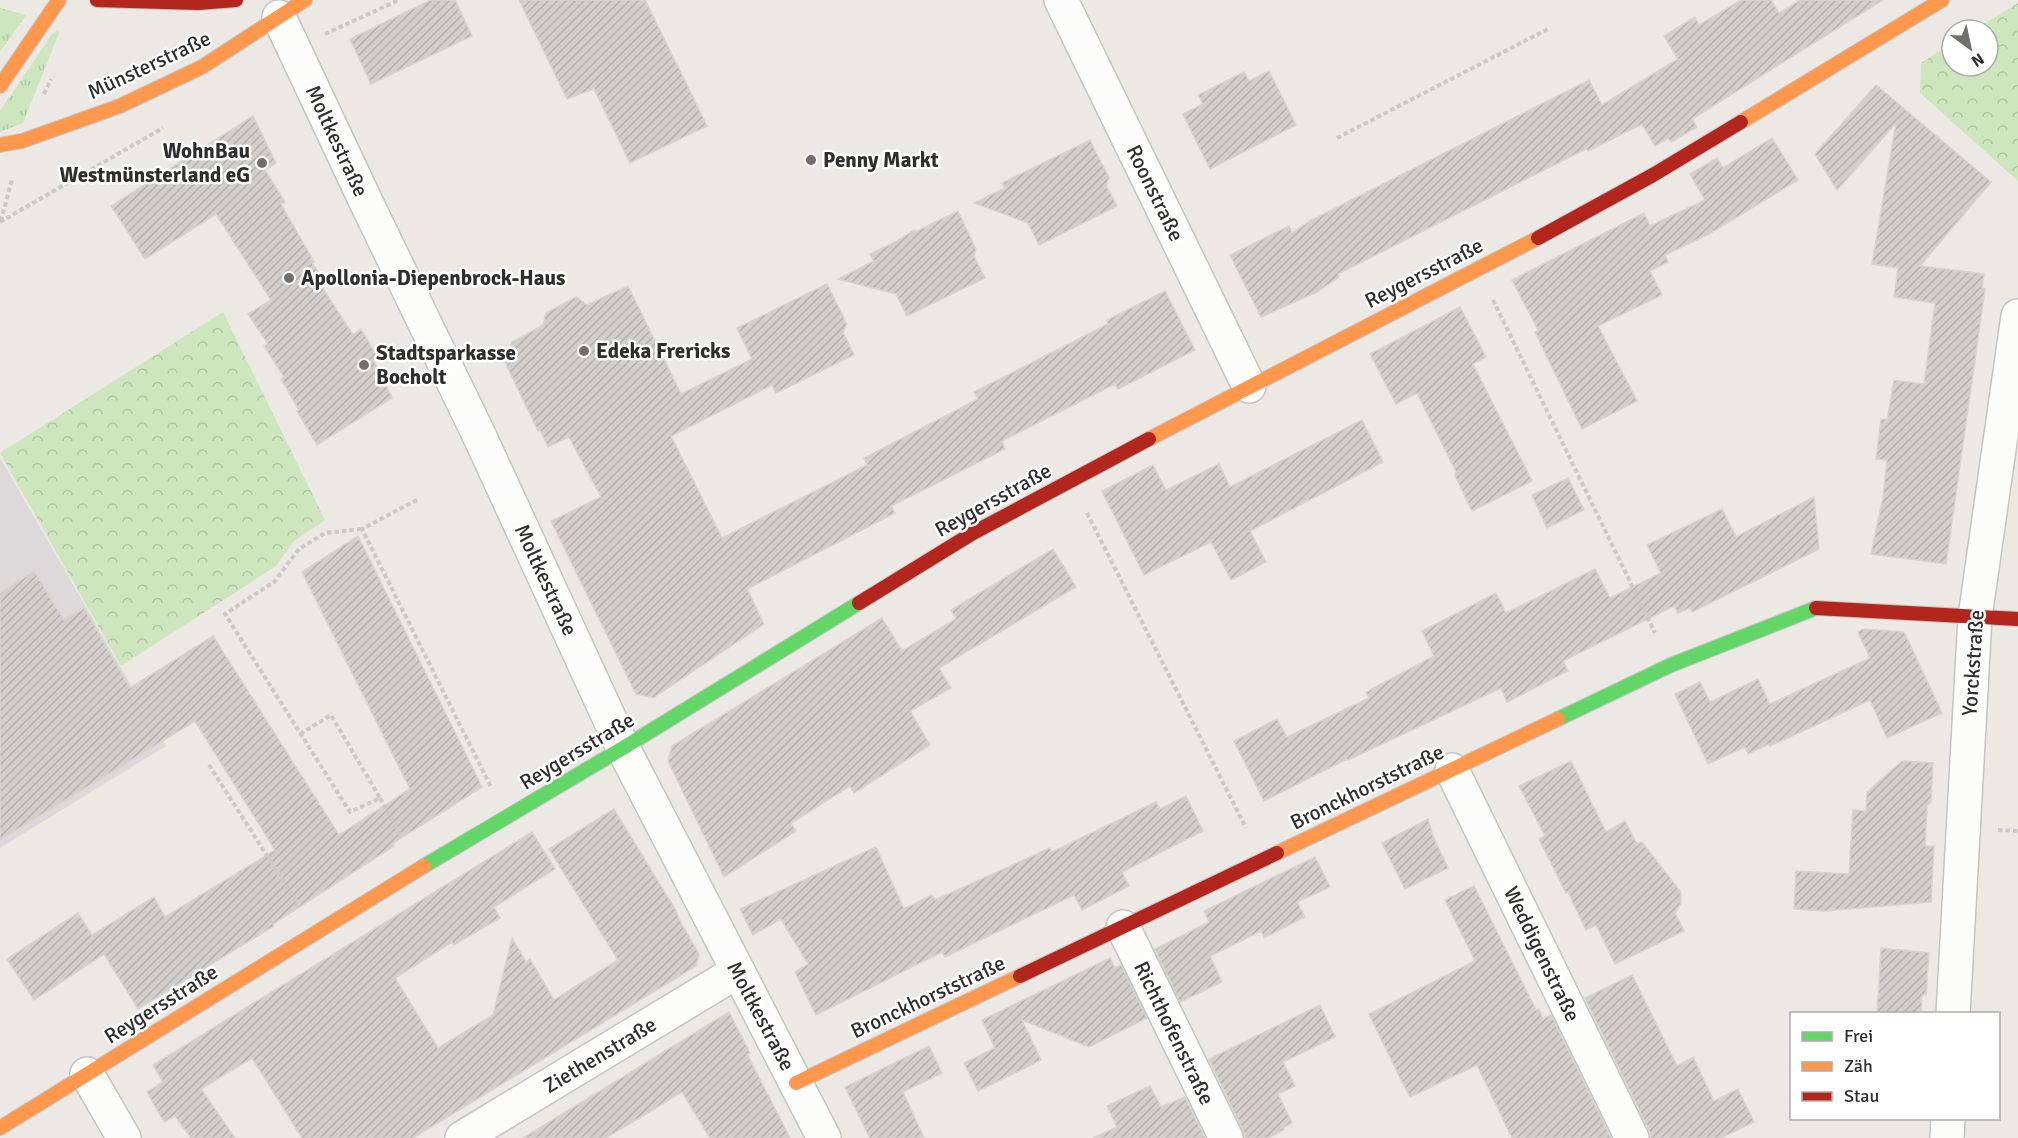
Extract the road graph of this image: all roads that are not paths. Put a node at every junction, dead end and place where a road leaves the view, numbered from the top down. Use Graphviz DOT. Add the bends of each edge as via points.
graph roads {
  1 [pos="59,0"];
  2 [pos="97,0"];
  3 [pos="236,0"];
  4 [pos="1062,0"];
  5 [pos="1942,0"];
  6 [pos="196,2"];
  7 [pos="292,9"];
  8 [pos="0,86"];
  9 [pos="0,145"];
  10 [pos="2018,316"];
  11 [pos="1249,386"];
  12 [pos="1975,617"];
  13 [pos="2018,619"];
  14 [pos="623,748"];
  15 [pos="1452,770"];
  16 [pos="1123,927"];
  17 [pos="738,971"];
  18 [pos="1953,1012"];
  19 [pos="87,1074"];
  20 [pos="796,1083"];
  21 [pos="1948,1120"];
  22 [pos="0,1128"];
  23 [pos="124,1138"];
  24 [pos="462,1138"];
  25 [pos="824,1138"];
  26 [pos="1226,1138"];
  27 [pos="1632,1138"];
  28 [pos="1947,1138"];
  1 -- 8 [label="street"];
  2 -- 6 [label="street, Münsterstraße"];
  3 -- 6 [label="street, Münsterstraße"];
  4 -- 11 [label="street, Roonstraße"];
  5 -- 11 [label="street, Reygersstraße" via="1568,223"];
  7 -- 9 [label="street, Münsterstraße" via="202,67 120,106"];
  7 -- 14 [label="street, Moltkestraße" via="366,204 479,435"];
  10 -- 12 [label="street, Yorckstraße"];
  11 -- 14 [label="street, Reygersstraße" via="973,533"];
  12 -- 13 [label="street, Bronckhorststraße"];
  12 -- 15 [label="street, Bronckhorststraße" via="1814,608 1671,665"];
  12 -- 18 [label="street, Yorckstraße"];
  14 -- 17 [label="street, Moltkestraße"];
  14 -- 19 [label="street, Reygersstraße"];
  15 -- 16 [label="street, Bronckhorststraße"];
  15 -- 27 [label="street, Weddigenstraße"];
  16 -- 20 [label="street, Bronckhorststraße"];
  16 -- 26 [label="street, Richthofenstraße"];
  17 -- 20 [label="street, Moltkestraße"];
  17 -- 24 [label="street, Ziethenstraße"];
  19 -- 22 [label="street, Reygersstraße"];
  19 -- 23 [label="street"];
  20 -- 25 [label="street, Moltkestraße"];
  21 -- 28 [label="street"];
}
